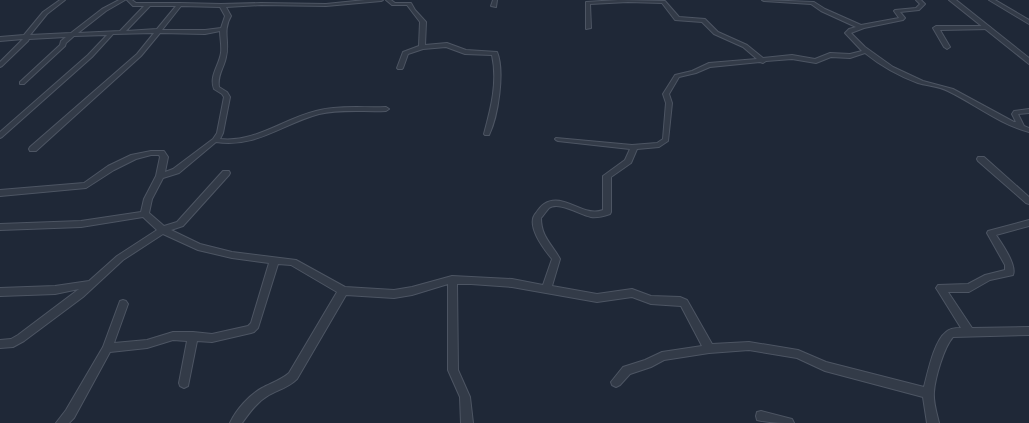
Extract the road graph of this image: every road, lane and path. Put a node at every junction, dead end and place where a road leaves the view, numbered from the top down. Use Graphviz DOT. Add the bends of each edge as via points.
graph roads {
  1 [pos="63,0"];
  2 [pos="124,0"];
  3 [pos="129,0"];
  4 [pos="381,0"];
  5 [pos="388,0"];
  6 [pos="495,0"];
  7 [pos="764,0"];
  8 [pos="918,0"];
  9 [pos="952,0"];
  10 [pos="991,0"];
  11 [pos="618,1"];
  12 [pos="270,2"];
  13 [pos="298,2"];
  14 [pos="180,4"];
  15 [pos="148,5"];
  16 [pos="221,6"];
  17 [pos="494,6"];
  18 [pos="1029,22"];
  19 [pos="861,27"];
  20 [pos="588,28"];
  21 [pos="988,28"];
  22 [pos="223,29"];
  23 [pos="158,32"];
  24 [pos="120,33"];
  25 [pos="72,34"];
  26 [pos="111,34"];
  27 [pos="26,37"];
  28 [pos="0,39"];
  29 [pos="422,47"];
  30 [pos="947,48"];
  31 [pos="868,51"];
  32 [pos="762,61"];
  33 [pos="1029,62"];
  34 [pos="0,65"];
  35 [pos="400,68"];
  36 [pos="22,83"];
  37 [pos="386,109"];
  38 [pos="1029,111"];
  39 [pos="1021,127"];
  40 [pos="1029,130"];
  41 [pos="487,134"];
  42 [pos="0,136"];
  43 [pos="558,139"];
  44 [pos="215,140"];
  45 [pos="635,147"];
  46 [pos="33,149"];
  47 [pos="981,159"];
  48 [pos="226,173"];
  49 [pos="160,176"];
  50 [pos="0,193"];
  51 [pos="1029,201"];
  52 [pos="145,214"];
  53 [pos="1029,223"];
  54 [pos="1,228"];
  55 [pos="163,230"];
  56 [pos="274,261"];
  57 [pos="452,280"];
  58 [pos="90,284"];
  59 [pos="547,288"];
  60 [pos="343,290"];
  61 [pos="0,292"];
  62 [pos="123,304"];
  63 [pos="1029,331"];
  64 [pos="969,332"];
  65 [pos="193,336"];
  66 [pos="0,344"];
  67 [pos="107,348"];
  68 [pos="708,349"];
  69 [pos="616,382"];
  70 [pos="184,383"];
  71 [pos="928,393"];
  72 [pos="761,416"];
  73 [pos="62,423"];
  74 [pos="236,423"];
  75 [pos="467,423"];
  76 [pos="788,423"];
  77 [pos="933,423"];
  1 -- 27 [label="street" via="45,13"];
  2 -- 25 [label="street" via="113,4"];
  3 -- 15 [label="street" via="133,4"];
  4 -- 13 [label="street"];
  5 -- 29 [label="street" via="394,4 409,4 422,21"];
  6 -- 17 [label="street"];
  7 -- 19 [label="street" via="812,3"];
  8 -- 19 [label="street" via="923,4 918,8 897,11 901,19"];
  9 -- 21 [label="street"];
  10 -- 18 [label="street"];
  11 -- 20 [label="street" via="588,4"];
  11 -- 32 [label="street" via="664,2 677,19 702,20 716,33 745,46"];
  12 -- 13 [label="street"];
  12 -- 16 [label="street"];
  14 -- 15 [label="street"];
  14 -- 16 [label="street"];
  14 -- 23 [label="street"];
  15 -- 24 [label="street"];
  16 -- 22 [label="street" via="228,16"];
  19 -- 31 [label="street" via="852,29 848,34"];
  21 -- 30 [label="street" via="936,28"];
  21 -- 33 [label="street"];
  22 -- 23 [label="street" via="206,32"];
  22 -- 44 [label="street" via="224,54 214,78 216,88 227,97 220,133"];
  23 -- 24 [label="street"];
  23 -- 46 [label="street" via="126,68"];
  24 -- 26 [label="street"];
  25 -- 26 [label="street"];
  25 -- 27 [label="street"];
  25 -- 36 [label="street"];
  26 -- 42 [label="street"];
  27 -- 28 [label="street"];
  27 -- 34 [label="street" via="26,40"];
  29 -- 35 [label="street" via="405,53"];
  29 -- 41 [label="street" via="447,45 465,52 495,53 495,103"];
  31 -- 32 [label="street" via="850,56 830,55 816,61 792,57"];
  31 -- 39 [label="street" via="893,71 946,88 973,101 1006,122"];
  32 -- 45 [label="street" via="709,65 677,76 666,94 668,105 665,142"];
  37 -- 44 [label="street" via="322,112 255,138 226,142"];
  38 -- 39 [label="street" via="1015,113"];
  39 -- 40 [label="street"];
  43 -- 45 [label="street"];
  44 -- 49 [label="street" via="176,171"];
  45 -- 59 [label="street" via="628,161 607,176 608,210 605,214 595,216 554,203 547,206 537,217 537,227 544,243 556,257"];
  47 -- 51 [label="street"];
  48 -- 55 [label="street" via="180,224"];
  49 -- 50 [label="street" via="164,155 151,153 125,161 86,185"];
  49 -- 52 [label="street" via="148,199"];
  52 -- 54 [label="street" via="81,224"];
  52 -- 55 [label="street"];
  53 -- 64 [label="street" via="991,233 1009,265 1010,273 988,277 969,288 941,288"];
  55 -- 56 [label="street" via="211,251"];
  55 -- 58 [label="street" via="120,258"];
  56 -- 60 [label="street" via="293,262"];
  56 -- 65 [label="street" via="255,325 244,332 212,338"];
  57 -- 59 [label="street" via="493,281"];
  57 -- 60 [label="street" via="394,294"];
  57 -- 75 [label="street" via="453,370 465,398"];
  58 -- 61 [label="street" via="55,290"];
  58 -- 66 [label="street" via="21,338 13,343"];
  59 -- 68 [label="street" via="597,298 632,293 651,300 680,301 684,303"];
  60 -- 74 [label="street" via="293,376 260,396"];
  62 -- 67 [label="street"];
  63 -- 64 [label="street"];
  64 -- 71 [label="street" via="956,332 947,338 940,352"];
  65 -- 67 [label="street" via="169,337 147,344"];
  65 -- 70 [label="street"];
  67 -- 73 [label="street" via="70,414"];
  68 -- 69 [label="street" via="662,356 627,370"];
  68 -- 71 [label="street" via="749,346 798,354 825,366"];
  71 -- 77 [label="street"];
  72 -- 76 [label="street"];
}
